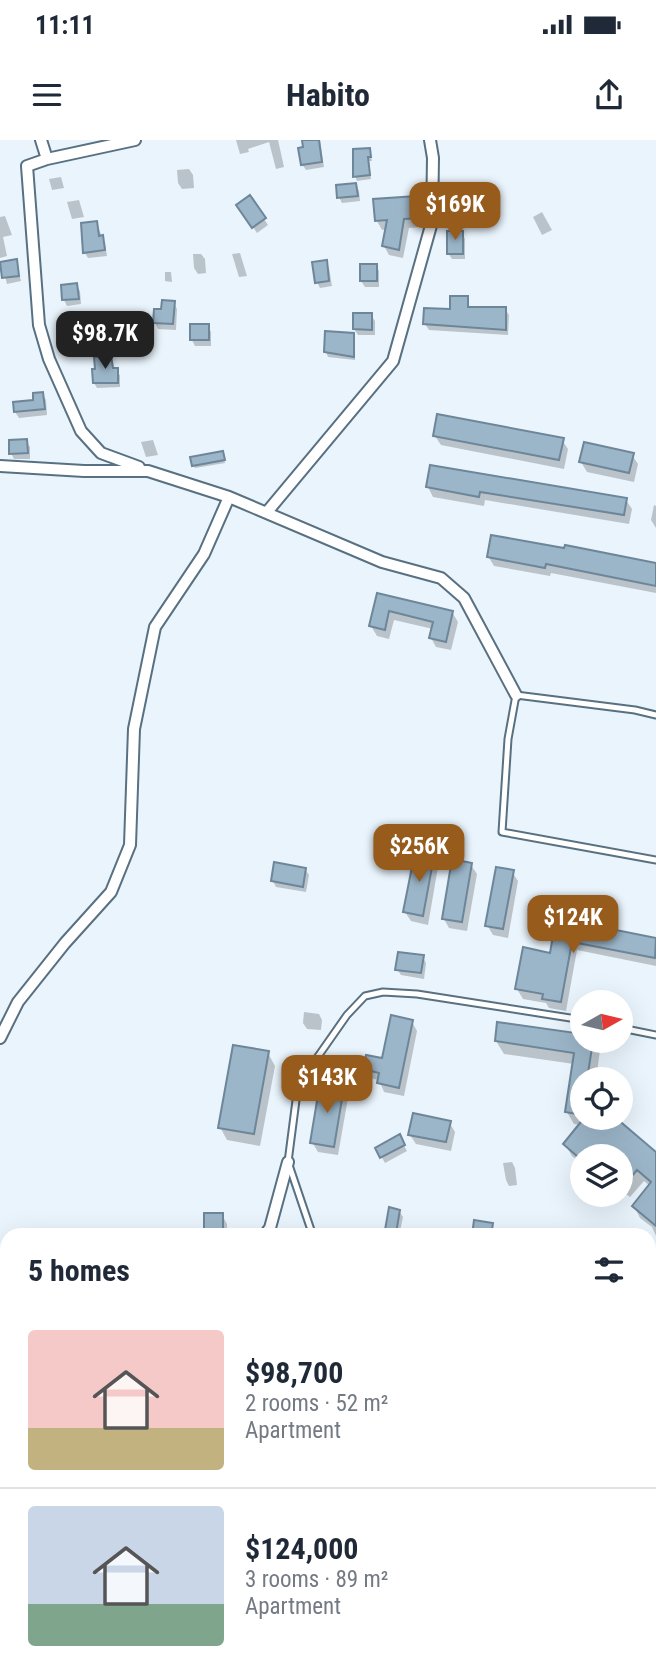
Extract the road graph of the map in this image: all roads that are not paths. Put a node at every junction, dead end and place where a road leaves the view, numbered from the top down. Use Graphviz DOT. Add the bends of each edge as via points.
graph roads {
  1 [pos="41,140"];
  2 [pos="135,140"];
  3 [pos="430,140"];
  4 [pos="47,159"];
  5 [pos="0,466"];
  6 [pos="148,471"];
  7 [pos="229,497"];
  8 [pos="267,512"];
  9 [pos="516,695"];
  10 [pos="656,715"];
  11 [pos="656,860"];
  12 [pos="570,1017"];
  13 [pos="634,1031"];
  14 [pos="656,1035"];
  15 [pos="0,1038"];
  16 [pos="288,1163"];
  17 [pos="270,1228"];
  18 [pos="310,1228"];
  1 -- 4 [label="street"];
  2 -- 4 [label="street"];
  3 -- 8 [label="street" via="432,222 393,361"];
  4 -- 6 [label="street" via="27,166 39,325 49,359 81,430 101,453"];
  5 -- 6 [label="street"];
  6 -- 7 [label="street"];
  7 -- 8 [label="street"];
  7 -- 15 [label="street" via="204,554 155,627 134,729 130,845 111,892 18,1002"];
  8 -- 9 [label="street" via="382,562 441,578 464,598"];
  9 -- 10 [label="lane"];
  9 -- 11 [label="lane" via="502,832"];
  12 -- 16 [label="lane" via="417,994 365,996 298,1085"];
  13 -- 14 [label="lane"];
  16 -- 17 [label="street"];
  16 -- 18 [label="lane"];
}
